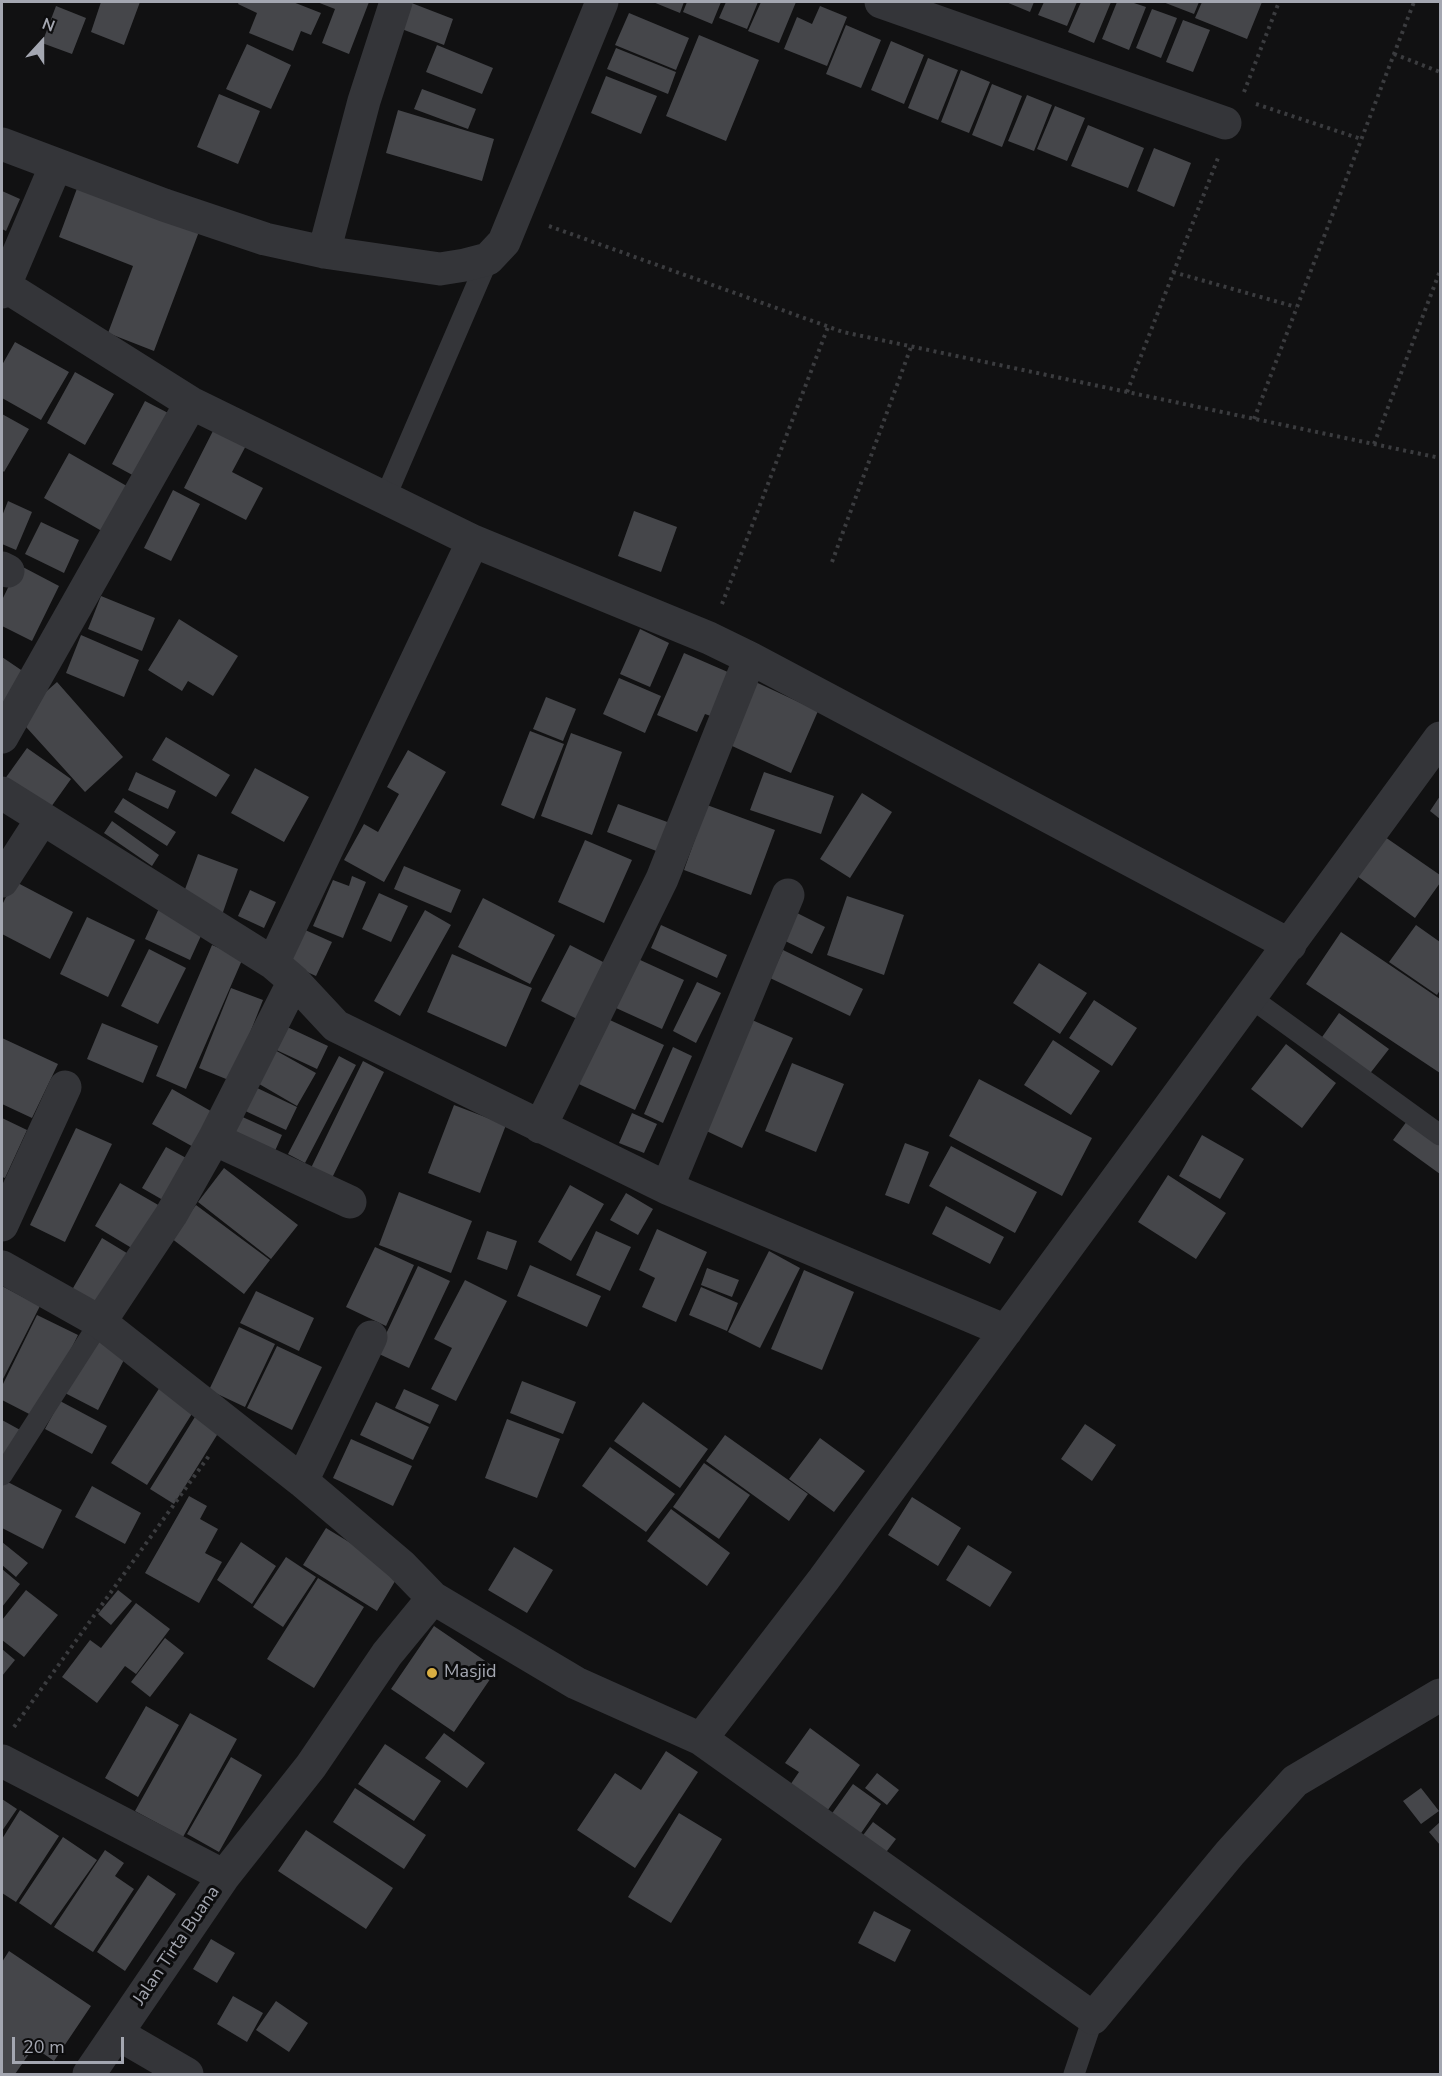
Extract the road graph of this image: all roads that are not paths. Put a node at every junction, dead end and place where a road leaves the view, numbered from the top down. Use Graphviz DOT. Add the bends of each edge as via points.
graph roads {
  1 [pos="396,2"];
  2 [pos="602,2"];
  3 [pos="881,2"];
  4 [pos="1229,125"];
  5 [pos="2,144"];
  6 [pos="56,165"];
  7 [pos="324,252"];
  8 [pos="488,259"];
  9 [pos="3,289"];
  10 [pos="190,403"];
  11 [pos="386,498"];
  12 [pos="473,541"];
  13 [pos="750,658"];
  14 [pos="2,737"];
  15 [pos="1440,738"];
  16 [pos="2,793"];
  17 [pos="42,819"];
  18 [pos="2,881"];
  19 [pos="788,895"];
  20 [pos="1290,945"];
  21 [pos="284,972"];
  22 [pos="1251,998"];
  23 [pos="65,1088"];
  24 [pos="540,1127"];
  25 [pos="1440,1135"];
  26 [pos="214,1139"];
  27 [pos="668,1188"];
  28 [pos="350,1202"];
  29 [pos="2,1225"];
  30 [pos="2,1267"];
  31 [pos="100,1322"];
  32 [pos="1006,1331"];
  33 [pos="371,1337"];
  34 [pos="2,1475"];
  35 [pos="302,1481"];
  36 [pos="432,1598"];
  37 [pos="1440,1695"];
  38 [pos="701,1739"];
  39 [pos="5,1748"];
  40 [pos="224,1876"];
  41 [pos="1093,2018"];
  42 [pos="118,2034"];
  43 [pos="89,2074"];
  44 [pos="187,2074"];
  45 [pos="1074,2074"];
  1 -- 7 [label="street" via="364,101"];
  2 -- 8 [label="street" via="504,242"];
  3 -- 4 [label="street"];
  5 -- 6 [label="street"];
  6 -- 7 [label="street" via="265,239"];
  6 -- 9 [label="street"];
  7 -- 8 [label="street" via="440,269"];
  8 -- 11 [label="lane"];
  9 -- 10 [label="street"];
  10 -- 11 [label="street"];
  10 -- 14 [label="street"];
  11 -- 12 [label="street"];
  12 -- 13 [label="street"];
  12 -- 21 [label="street"];
  13 -- 20 [label="street"];
  13 -- 24 [label="street" via="662,879"];
  15 -- 20 [label="street"];
  16 -- 17 [label="street"];
  17 -- 18 [label="street"];
  17 -- 21 [label="street"];
  19 -- 27 [label="street"];
  20 -- 22 [label="street"];
  21 -- 24 [label="street" via="336,1026"];
  21 -- 26 [label="street"];
  22 -- 25 [label="lane"];
  22 -- 32 [label="street"];
  23 -- 29 [label="street"];
  24 -- 27 [label="street"];
  26 -- 28 [label="street"];
  26 -- 31 [label="street" via="171,1215"];
  27 -- 32 [label="street"];
  30 -- 31 [label="street"];
  31 -- 34 [label="lane"];
  31 -- 35 [label="street"];
  32 -- 38 [label="street"];
  33 -- 35 [label="street"];
  35 -- 36 [label="street" via="401,1566"];
  36 -- 38 [label="street" via="576,1683"];
  36 -- 40 [label="street, Jalan Tirta Buana" via="387,1654 311,1766"];
  37 -- 41 [label="street" via="1295,1782 1230,1853"];
  38 -- 41 [label="street"];
  39 -- 40 [label="street"];
  40 -- 42 [label="street, Jalan Tirta Buana"];
  41 -- 45 [label="lane"];
  42 -- 43 [label="street, Jalan Tirta Buana"];
  42 -- 44 [label="street"];
}
